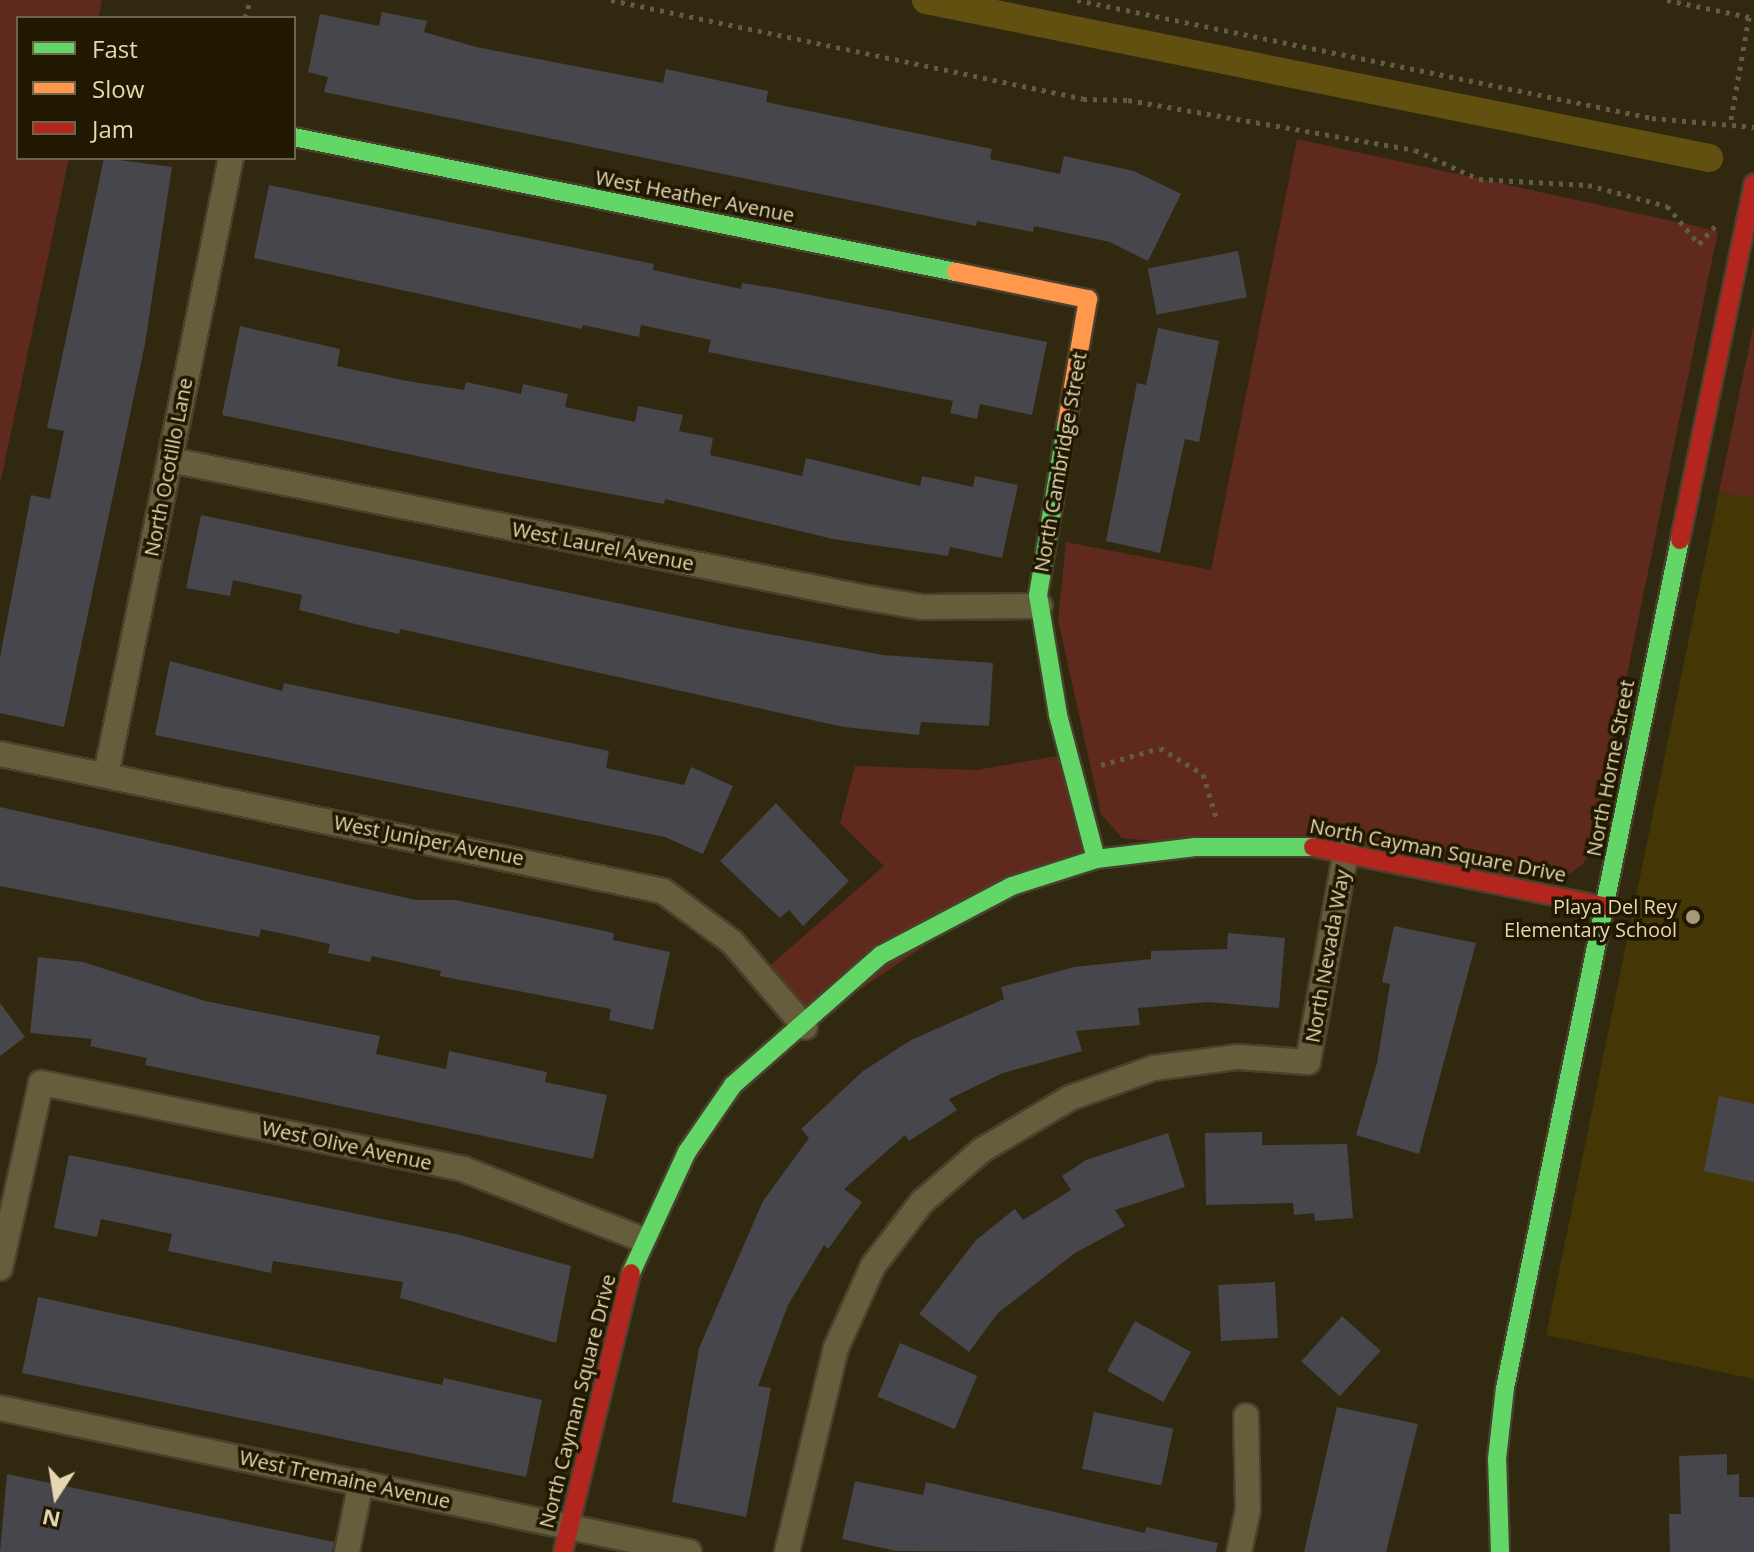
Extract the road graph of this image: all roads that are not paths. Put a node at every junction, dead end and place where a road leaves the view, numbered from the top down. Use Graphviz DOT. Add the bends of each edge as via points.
graph roads {
  1 [pos="296,137"];
  2 [pos="231,160"];
  3 [pos="1754,184"];
  4 [pos="1088,299"];
  5 [pos="170,460"];
  6 [pos="1040,606"];
  7 [pos="0,754"];
  8 [pos="106,775"];
  9 [pos="1346,851"];
  10 [pos="1096,859"];
  11 [pos="1604,906"];
  12 [pos="805,1027"];
  13 [pos="642,1239"];
  14 [pos="0,1268"];
  15 [pos="0,1408"];
  16 [pos="1246,1416"];
  17 [pos="361,1482"];
  18 [pos="568,1526"];
  19 [pos="347,1552"];
  20 [pos="563,1552"];
  21 [pos="689,1552"];
  22 [pos="787,1552"];
  23 [pos="1239,1552"];
  24 [pos="1500,1552"];
  1 -- 4 [label="street, West Heather Avenue"];
  2 -- 5 [label="street, North Ocotillo Lane"];
  3 -- 11 [label="street, North Horne Street"];
  4 -- 6 [label="street, North Cambridge Street" via="1046,526"];
  5 -- 6 [label="street, West Laurel Avenue" via="856,596 922,607"];
  5 -- 8 [label="street, North Ocotillo Lane"];
  6 -- 10 [label="street, North Cambridge Street"];
  7 -- 8 [label="street, West Juniper Avenue"];
  8 -- 12 [label="street, West Juniper Avenue" via="663,891 732,942"];
  9 -- 10 [label="street, North Cayman Square Drive" via="1283,844"];
  9 -- 11 [label="street, North Cayman Square Drive"];
  9 -- 22 [label="street, North Nevada Way" via="1308,1062 1238,1057 1154,1068 1070,1098 982,1150 922,1202 873,1266 836,1348"];
  10 -- 12 [label="street, North Cayman Square Drive" via="1012,886 940,919 881,955"];
  11 -- 24 [label="street, North Horne Street" via="1505,1388 1497,1459"];
  12 -- 13 [label="street, North Cayman Square Drive" via="733,1085 687,1152"];
  13 -- 14 [label="street, West Olive Avenue" via="463,1169 41,1083"];
  13 -- 18 [label="street, North Cayman Square Drive" via="616,1318"];
  15 -- 17 [label="street, West Tremaine Avenue"];
  16 -- 23 [label="street" via="1248,1510"];
  17 -- 18 [label="street, West Tremaine Avenue"];
  17 -- 19 [label="street"];
  18 -- 20 [label="street, North Cayman Square Drive"];
  18 -- 21 [label="street, West Tremaine Avenue"];
}
